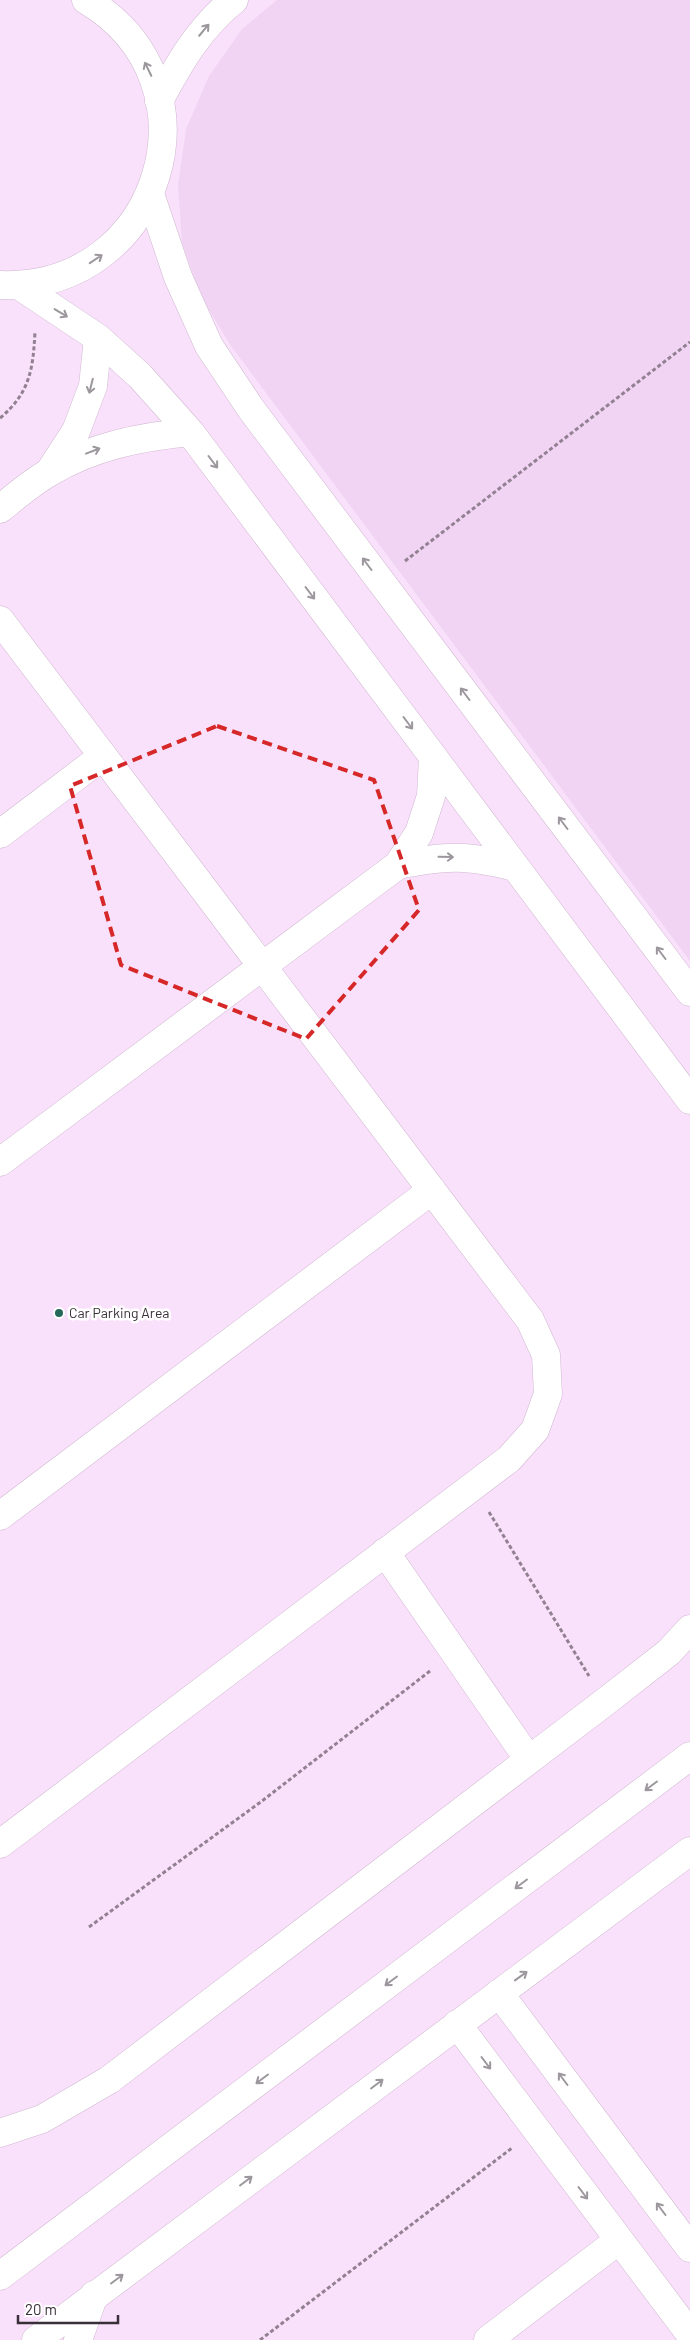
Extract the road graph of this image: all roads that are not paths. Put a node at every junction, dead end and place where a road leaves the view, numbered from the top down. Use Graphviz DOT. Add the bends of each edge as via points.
graph roads {
  1 [pos="86,0"];
  2 [pos="234,0"];
  3 [pos="159,101"];
  4 [pos="150,194"];
  5 [pos="19,290"];
  6 [pos="98,338"];
  7 [pos="190,432"];
  8 [pos="49,472"];
  9 [pos="0,509"];
  10 [pos="0,620"];
  11 [pos="103,756"];
  12 [pos="434,757"];
  13 [pos="0,834"];
  14 [pos="398,866"];
  15 [pos="515,867"];
  16 [pos="262,967"];
  17 [pos="690,992"];
  18 [pos="688,1092"];
  19 [pos="0,1162"];
  20 [pos="432,1190"];
  21 [pos="0,1516"];
  22 [pos="385,1552"];
  23 [pos="690,1629"];
  24 [pos="690,1756"];
  25 [pos="529,1760"];
  26 [pos="0,1844"];
  27 [pos="690,1851"];
  28 [pos="499,1993"];
  29 [pos="456,2024"];
  30 [pos="0,2133"];
  31 [pos="619,2240"];
  32 [pos="690,2248"];
  33 [pos="0,2276"];
  34 [pos="94,2296"];
  35 [pos="690,2334"];
  36 [pos="36,2340"];
  37 [pos="78,2340"];
  38 [pos="488,2340"];
  3 -- 1 [label="street, one-way" via="152,76 126,33"];
  3 -- 2 [label="street, one-way" via="184,53 220,11"];
  3 -- 4 [label="street" via="162,132 160,164"];
  5 -- 4 [label="street, one-way" via="74,273 98,258 137,218"];
  17 -- 4 [label="street, one-way" via="251,409 209,346 178,277"];
  5 -- 6 [label="street, one-way"];
  6 -- 7 [label="street" via="140,376"];
  6 -- 8 [label="street, one-way" via="93,386 76,431"];
  8 -- 7 [label="street, one-way" via="94,450 141,437"];
  7 -- 12 [label="street, one-way"];
  8 -- 9 [label="street"];
  10 -- 11 [label="street"];
  11 -- 13 [label="street"];
  11 -- 16 [label="street"];
  12 -- 14 [label="street" via="431,796 419,833"];
  12 -- 15 [label="street"];
  14 -- 15 [label="street, one-way" via="437,857 477,858"];
  14 -- 16 [label="street"];
  15 -- 18 [label="street"];
  16 -- 19 [label="street"];
  16 -- 20 [label="street"];
  20 -- 21 [label="street"];
  20 -- 22 [label="street" via="530,1320 546,1355 548,1394 535,1430 509,1459"];
  22 -- 25 [label="street"];
  22 -- 26 [label="street"];
  23 -- 25 [label="street" via="669,1652"];
  24 -- 33 [label="street, one-way"];
  25 -- 30 [label="street" via="109,2080 42,2120"];
  28 -- 27 [label="street, one-way"];
  28 -- 29 [label="street"];
  32 -- 28 [label="street, one-way"];
  29 -- 31 [label="street, one-way"];
  34 -- 29 [label="street, one-way"];
  31 -- 35 [label="street"];
  31 -- 38 [label="street"];
  34 -- 36 [label="street"];
  34 -- 37 [label="street"];
}
